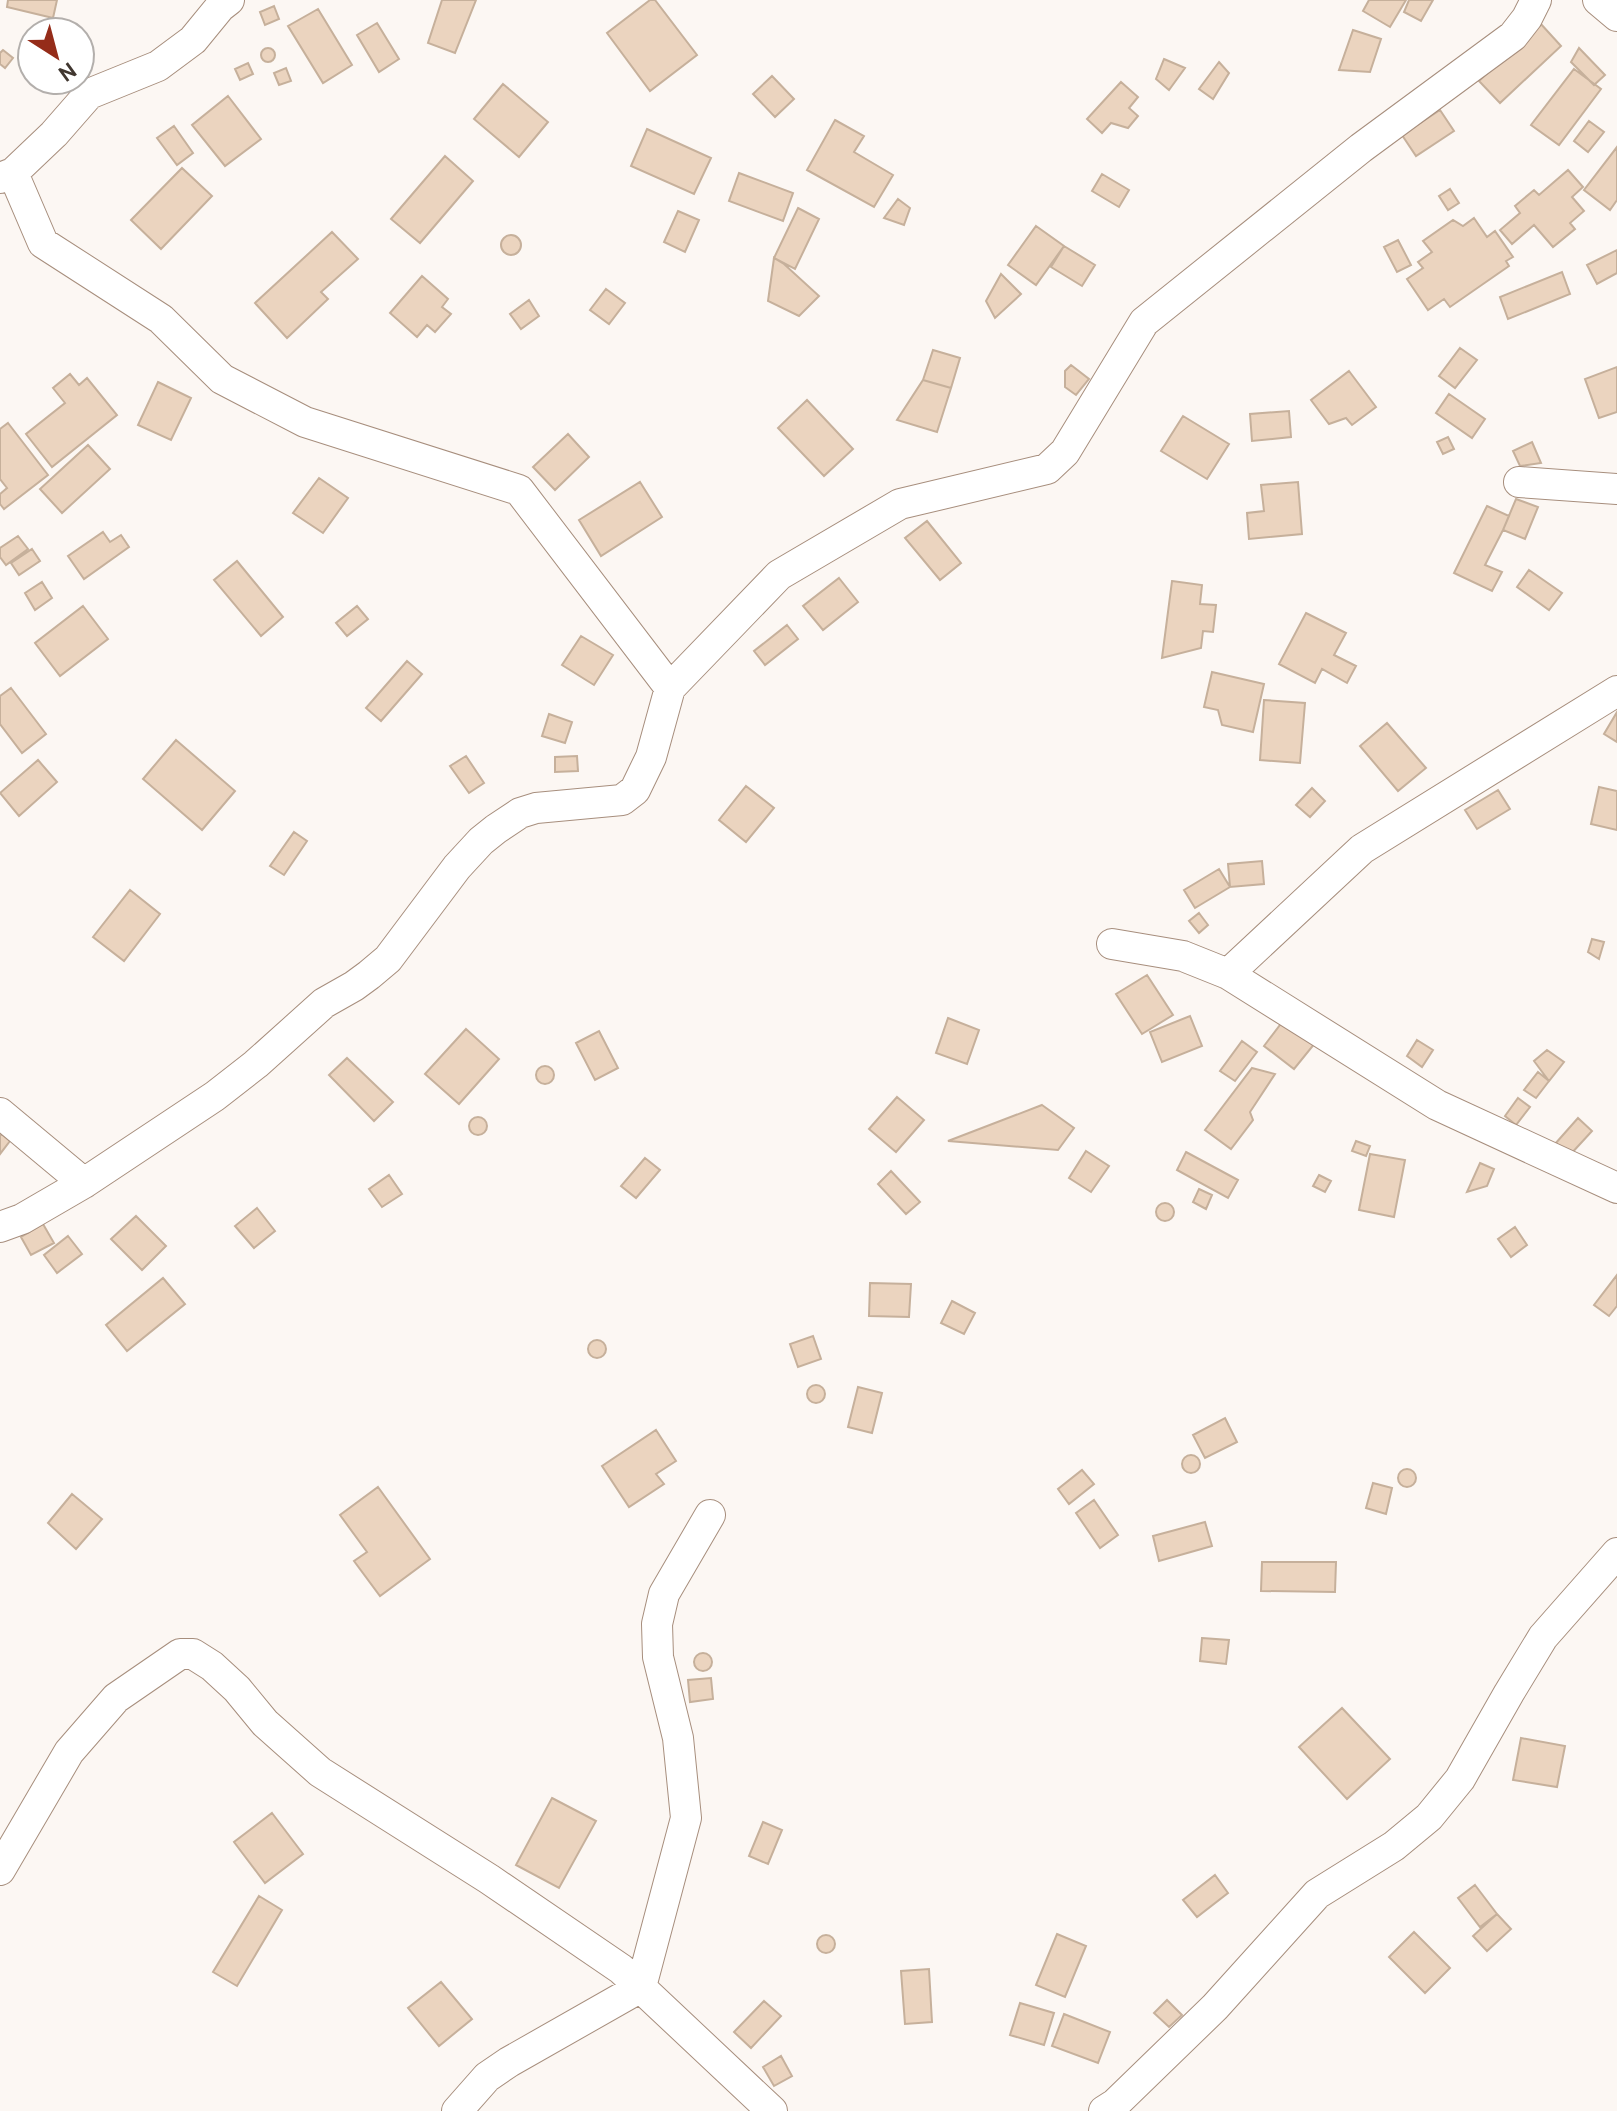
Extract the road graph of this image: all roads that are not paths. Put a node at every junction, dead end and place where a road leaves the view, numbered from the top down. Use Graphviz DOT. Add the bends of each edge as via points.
graph roads {
  1 [pos="229,0"];
  2 [pos="1536,0"];
  3 [pos="1598,0"];
  4 [pos="1617,16"];
  5 [pos="7,175"];
  6 [pos="1519,482"];
  7 [pos="1617,489"];
  8 [pos="670,688"];
  9 [pos="1617,691"];
  10 [pos="1112,944"];
  11 [pos="1228,974"];
  12 [pos="0,1113"];
  13 [pos="84,1183"];
  14 [pos="1617,1188"];
  15 [pos="0,1227"];
  16 [pos="710,1515"];
  17 [pos="1617,1553"];
  18 [pos="0,1870"];
  19 [pos="641,1987"];
  20 [pos="457,2111"];
  21 [pos="772,2111"];
  22 [pos="1104,2111"];
  1 -- 5 [label="street" via="193,40 158,66 89,94"];
  2 -- 8 [label="street" via="1513,36 1361,148 1144,322 1065,452 1047,469 900,504 779,575"];
  3 -- 4 [label="street"];
  5 -- 8 [label="street" via="43,243 161,319 222,379 305,422 519,490"];
  6 -- 7 [label="street"];
  8 -- 13 [label="street" via="651,757 635,790 622,800 536,808 496,829 457,867 388,959 324,1003 215,1096"];
  9 -- 11 [label="street" via="1362,849"];
  10 -- 11 [label="street" via="1183,956"];
  11 -- 14 [label="street" via="1437,1105"];
  12 -- 13 [label="street"];
  13 -- 15 [label="street"];
  16 -- 19 [label="street" via="664,1594 657,1624 686,1818"];
  17 -- 22 [label="street" via="1543,1637 1460,1779 1429,1817 1394,1846 1317,1894 1215,2007"];
  18 -- 19 [label="street" via="69,1752 116,1698 180,1654 193,1654 237,1689 265,1723 320,1772 489,1879"];
  19 -- 20 [label="street" via="509,2062 487,2077"];
  19 -- 21 [label="street"];
}
